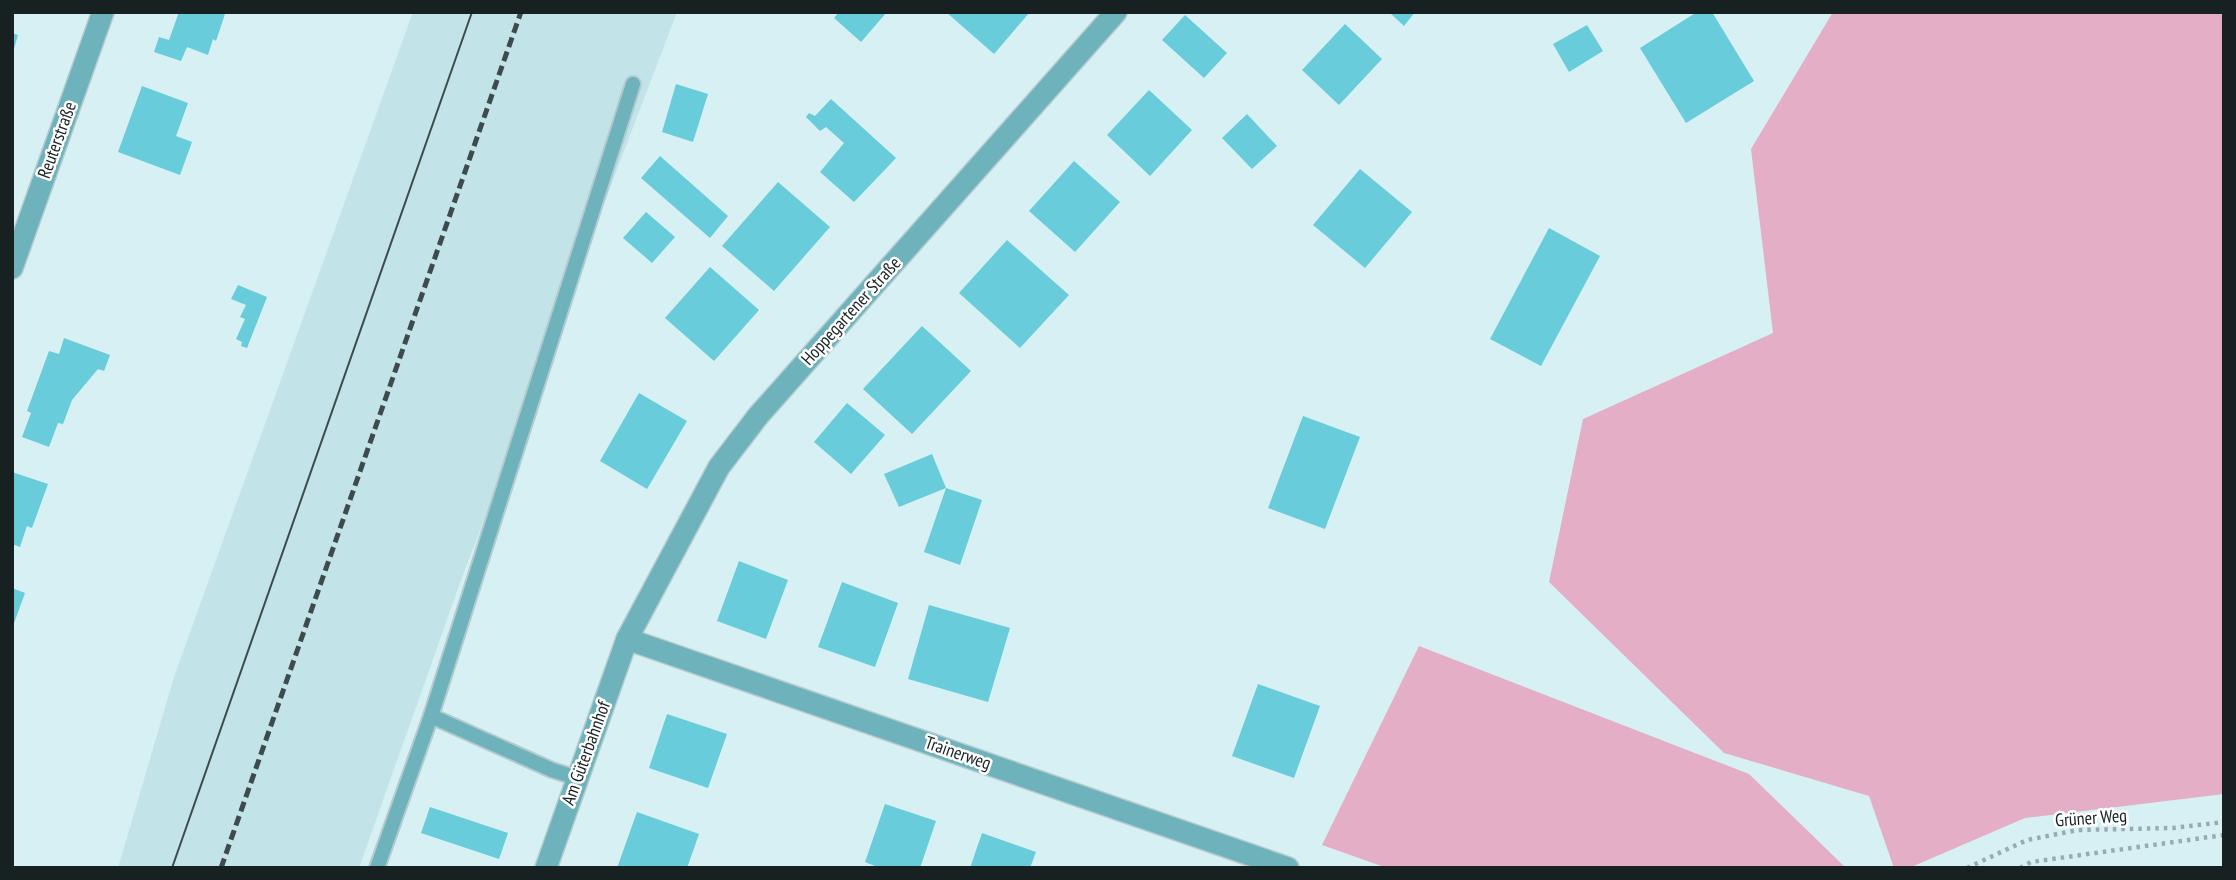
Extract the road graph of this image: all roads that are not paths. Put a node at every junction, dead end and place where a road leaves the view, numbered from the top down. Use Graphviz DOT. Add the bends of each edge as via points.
graph roads {
  1 [pos="103,12"];
  2 [pos="1116,12"];
  3 [pos="633,85"];
  4 [pos="12,268"];
  5 [pos="627,639"];
  6 [pos="431,716"];
  7 [pos="577,778"];
  8 [pos="377,868"];
  9 [pos="546,868"];
  10 [pos="1288,868"];
  1 -- 4 [label="street, Reuterstraße"];
  2 -- 5 [label="street, Hoppegartener Straße" via="758,416 719,467"];
  3 -- 6 [label="lane"];
  5 -- 7 [label="street, Am Güterbahnhof"];
  5 -- 10 [label="street, Trainerweg"];
  6 -- 7 [label="lane"];
  6 -- 8 [label="lane"];
  7 -- 9 [label="street, Am Güterbahnhof"];
}
